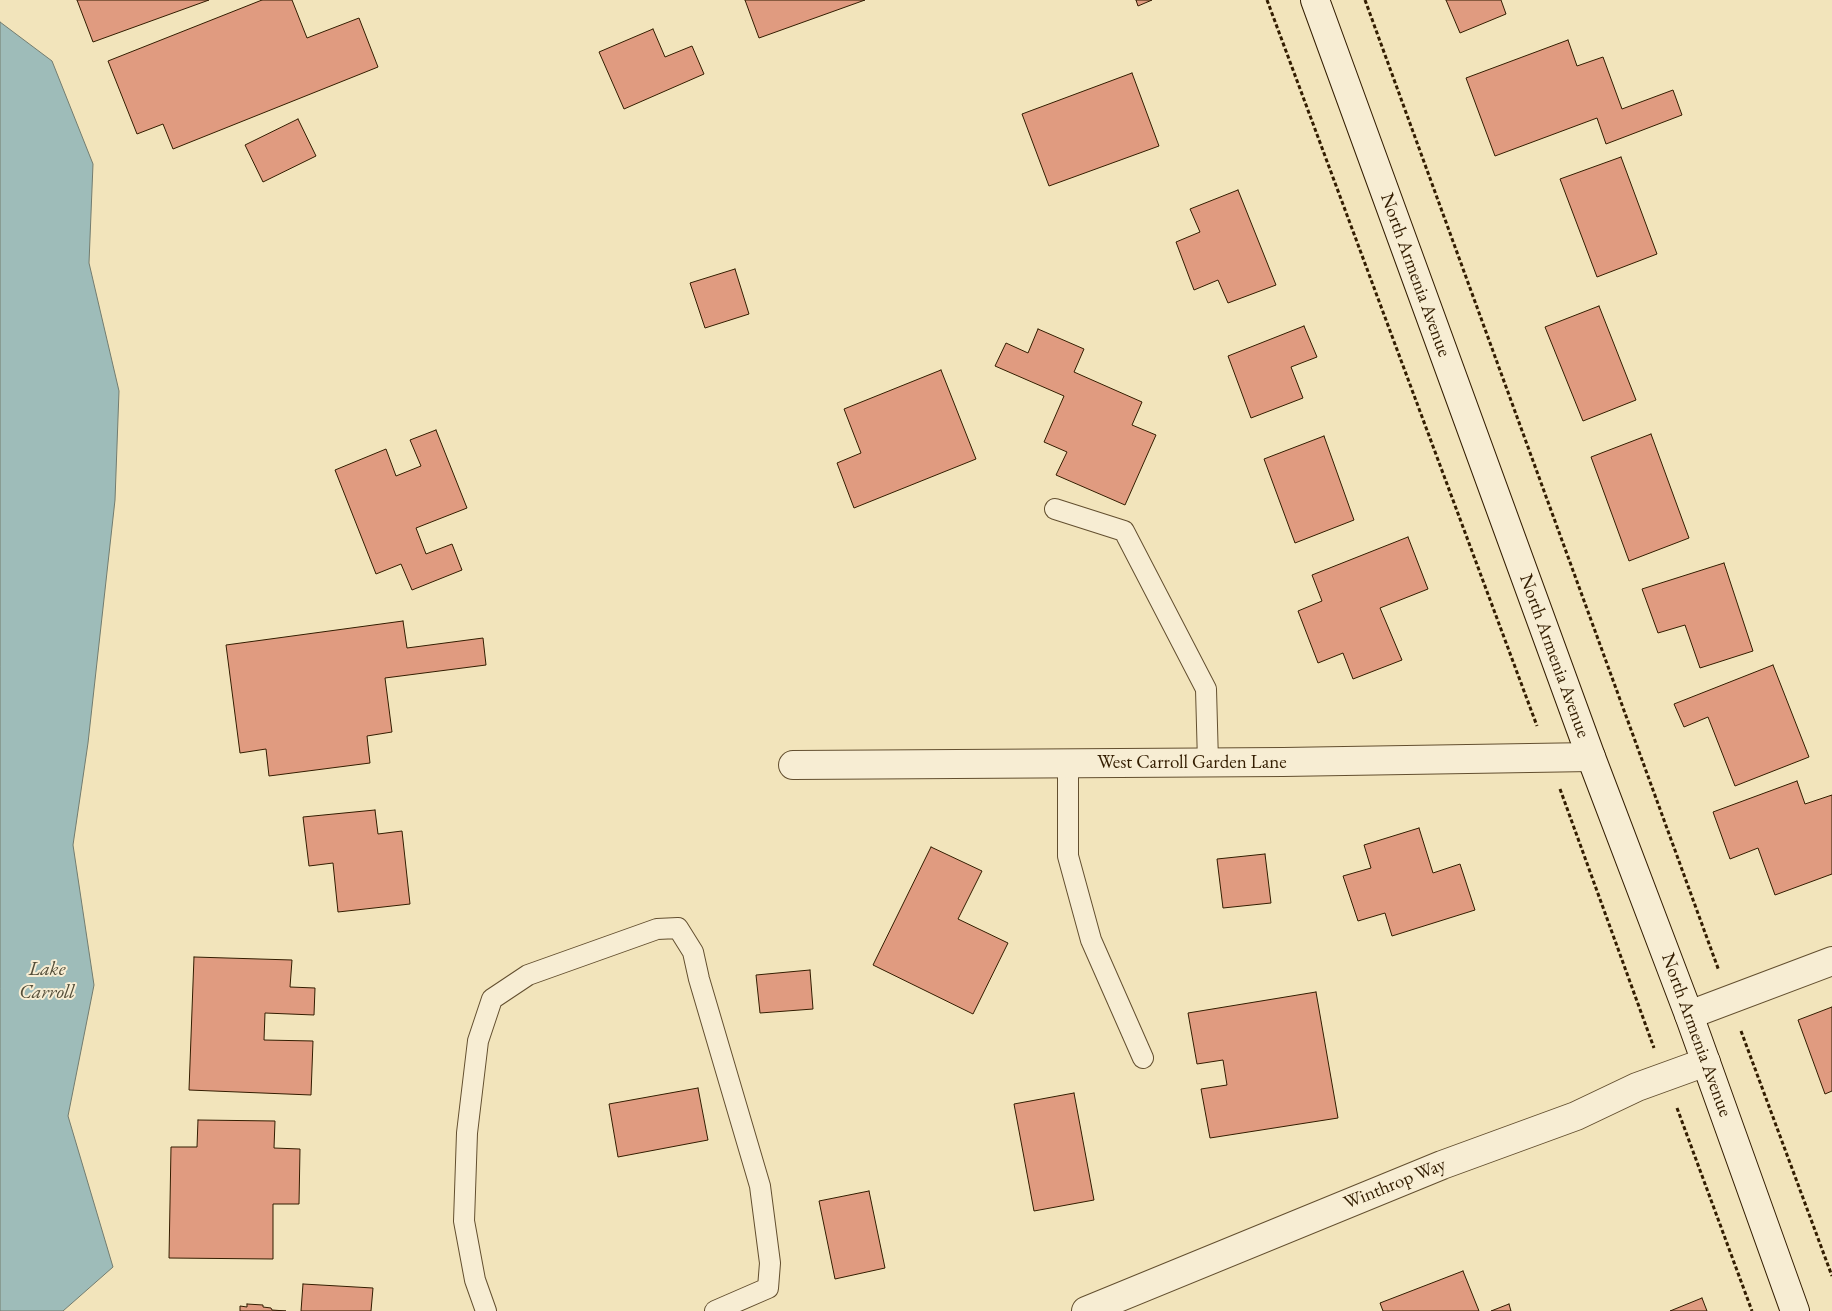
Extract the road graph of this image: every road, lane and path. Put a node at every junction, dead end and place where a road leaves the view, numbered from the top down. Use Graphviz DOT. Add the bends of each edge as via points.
graph roads {
  1 [pos="1267,0"];
  2 [pos="1315,0"];
  3 [pos="1365,0"];
  4 [pos="1055,509"];
  5 [pos="1548,757"];
  6 [pos="1591,757"];
  7 [pos="1208,762"];
  8 [pos="1068,763"];
  9 [pos="793,765"];
  10 [pos="1832,961"];
  11 [pos="1729,999"];
  12 [pos="1689,1015"];
  13 [pos="1143,1058"];
  14 [pos="1706,1062"];
  15 [pos="1665,1077"];
  16 [pos="1832,1276"];
  17 [pos="486,1311"];
  18 [pos="715,1311"];
  19 [pos="1086,1311"];
  20 [pos="1752,1311"];
  21 [pos="1795,1311"];
  1 -- 5 [label="path"];
  2 -- 6 [label="street, North Armenia Avenue"];
  3 -- 11 [label="path"];
  4 -- 7 [label="lane" via="1124,531 1206,689"];
  5 -- 6 [label="street, West Carroll Garden Lane"];
  5 -- 7 [label="street, West Carroll Garden Lane"];
  5 -- 15 [label="path"];
  6 -- 12 [label="street, North Armenia Avenue"];
  7 -- 8 [label="street, West Carroll Garden Lane"];
  8 -- 9 [label="street, West Carroll Garden Lane"];
  8 -- 13 [label="lane" via="1068,856 1091,940"];
  10 -- 11 [label="street"];
  11 -- 12 [label="street"];
  11 -- 16 [label="path"];
  12 -- 14 [label="street, North Armenia Avenue"];
  14 -- 15 [label="street, Winthrop Way"];
  14 -- 21 [label="street, North Armenia Avenue"];
  15 -- 19 [label="street, Winthrop Way" via="1576,1116 1442,1165"];
  15 -- 20 [label="path"];
  17 -- 18 [label="lane" via="475,1280 464,1221 467,1133 478,1041 492,999 528,975 657,929 678,928 693,952 760,1186 770,1263 768,1288"];
}
